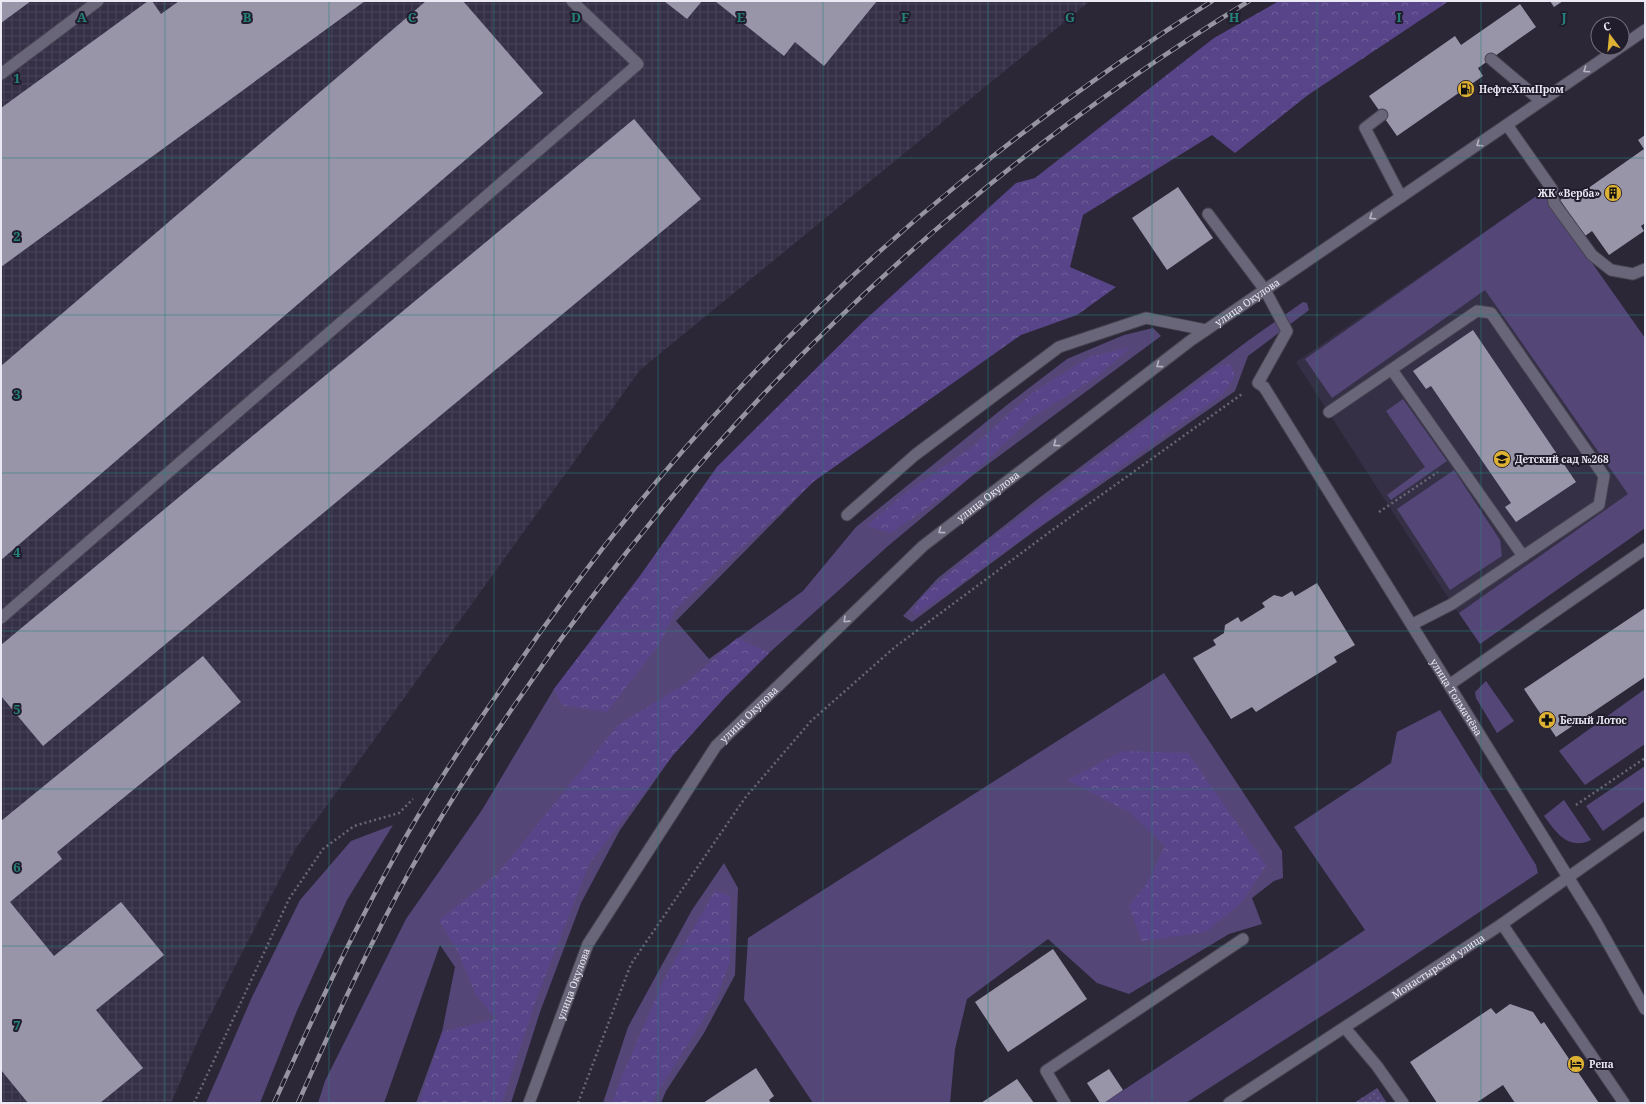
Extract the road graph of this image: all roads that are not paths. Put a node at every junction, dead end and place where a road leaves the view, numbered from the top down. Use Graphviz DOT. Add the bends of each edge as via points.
graph roads {
  1 [pos="98,1"];
  2 [pos="572,1"];
  3 [pos="1645,30"];
  4 [pos="1630,40"];
  5 [pos="1607,56"];
  6 [pos="1490,59"];
  7 [pos="1,74"];
  8 [pos="1541,101"];
  9 [pos="1382,115"];
  10 [pos="1506,125"];
  11 [pos="1401,197"];
  12 [pos="1208,214"];
  13 [pos="1645,269"];
  14 [pos="1265,290"];
  15 [pos="1206,330"];
  16 [pos="1392,370"];
  17 [pos="1329,412"];
  18 [pos="847,516"];
  19 [pos="1645,549"];
  20 [pos="1523,556"];
  21 [pos="1,618"];
  22 [pos="1413,624"];
  23 [pos="1449,685"];
  24 [pos="1645,824"];
  25 [pos="1568,878"];
  26 [pos="1502,924"];
  27 [pos="1243,938"];
  28 [pos="1645,1009"];
  29 [pos="1345,1028"];
  30 [pos="529,1103"];
  31 [pos="1065,1103"];
  32 [pos="1229,1103"];
  33 [pos="1403,1103"];
  34 [pos="1624,1103"];
  1 -- 7 [label="main road"];
  2 -- 21 [label="main road" via="638,64"];
  3 -- 4 [label="main road"];
  5 -- 8 [label="main road, улица Окулова, one-way"];
  6 -- 8 [label="main road"];
  8 -- 10 [label="main road, улица Окулова"];
  9 -- 11 [label="main road" via="1365,128"];
  10 -- 11 [label="main road, улица Окулова, one-way"];
  10 -- 13 [label="main road" via="1552,189 1554,203 1592,255 1611,270 1633,274"];
  11 -- 14 [label="main road, улица Окулова, one-way"];
  12 -- 14 [label="main road"];
  14 -- 15 [label="main road, улица Окулова"];
  14 -- 22 [label="main road, улица Толмачёва" via="1287,331 1261,385"];
  15 -- 18 [label="main road" via="1146,318 1059,347 915,455"];
  15 -- 30 [label="main road, улица Окулова, one-way" via="923,546 716,746 588,944"];
  16 -- 17 [label="main road"];
  16 -- 20 [label="main road"];
  16 -- 20 [label="main road" via="1477,311 1491,313 1604,476 1599,505"];
  19 -- 23 [label="main road"];
  20 -- 22 [label="main road" via="1452,604"];
  22 -- 23 [label="main road, улица Толмачёва"];
  23 -- 25 [label="main road, улица Толмачёва"];
  24 -- 25 [label="main road, Монастырская улица"];
  25 -- 26 [label="main road, Монастырская улица"];
  25 -- 28 [label="main road, улица Толмачёва"];
  26 -- 29 [label="main road, Монастырская улица"];
  26 -- 34 [label="main road"];
  27 -- 31 [label="main road" via="1046,1072"];
  29 -- 32 [label="main road, Монастырская улица"];
  29 -- 33 [label="main road" via="1377,1066"];
}
